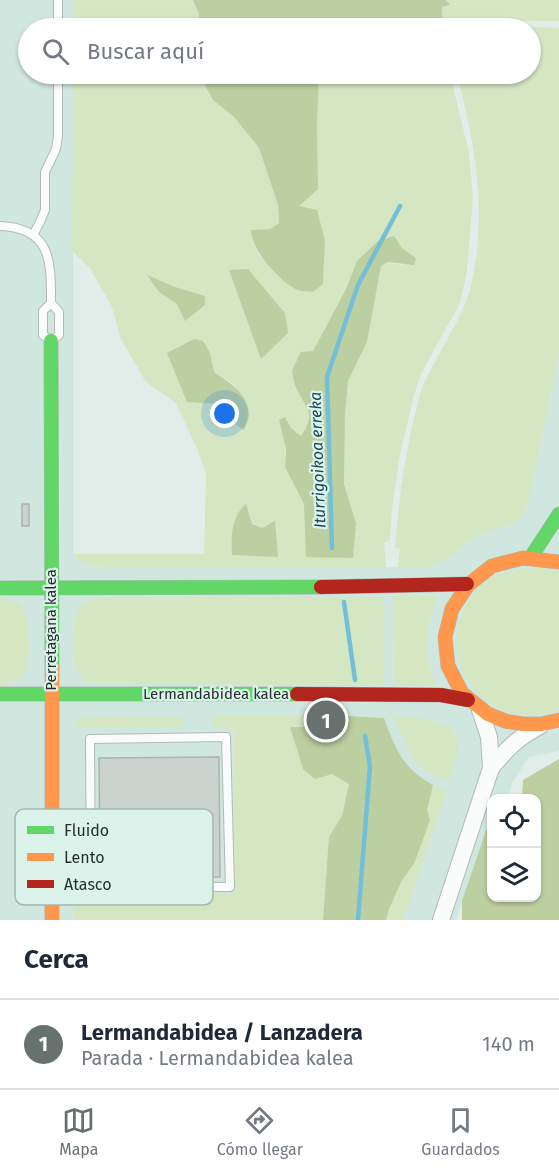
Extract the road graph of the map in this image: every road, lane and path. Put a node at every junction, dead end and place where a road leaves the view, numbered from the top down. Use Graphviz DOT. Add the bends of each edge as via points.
graph roads {
  1 [pos="58,0"];
  2 [pos="58,18"];
  3 [pos="58,84"];
  4 [pos="0,226"];
  5 [pos="33,235"];
  6 [pos="51,303"];
  7 [pos="51,341"];
  8 [pos="559,514"];
  9 [pos="531,557"];
  10 [pos="559,562"];
  11 [pos="467,584"];
  12 [pos="0,588"];
  13 [pos="50,588"];
  14 [pos="0,694"];
  15 [pos="51,694"];
  16 [pos="474,705"];
  17 [pos="551,723"];
  18 [pos="491,768"];
  19 [pos="52,809"];
  20 [pos="91,809"];
  21 [pos="213,887"];
  22 [pos="51,905"];
  23 [pos="51,920"];
  24 [pos="441,920"];
  1 -- 2 [label="lane"];
  3 -- 5 [label="lane" via="56,150 45,172 45,210"];
  4 -- 5 [label="lane"];
  5 -- 6 [label="lane" via="50,258"];
  6 -- 7 [label="lane" via="59,312 58,335"];
  6 -- 7 [label="lane" via="43,311 43,335"];
  7 -- 13 [label="street, Perretagana kalea"];
  8 -- 9 [label="street"];
  9 -- 10 [label="street"];
  9 -- 11 [label="street" via="497,564"];
  11 -- 13 [label="street"];
  11 -- 16 [label="street" via="447,621 445,642 447,663 456,683"];
  12 -- 13 [label="street"];
  13 -- 15 [label="street, Perretagana kalea"];
  14 -- 15 [label="street, Lermandabidea kalea"];
  15 -- 16 [label="street, Lermandabidea kalea" via="441,695"];
  15 -- 19 [label="street, Perretagana kalea"];
  16 -- 17 [label="street, Lermandabidea kalea" via="510,723"];
  16 -- 18 [label="street" via="489,737"];
  17 -- 18 [label="street" via="520,736"];
  18 -- 24 [label="street"];
  20 -- 21 [label="lane" via="90,739 226,737 230,887"];
  22 -- 23 [label="street, Perretagana kalea"];
}
